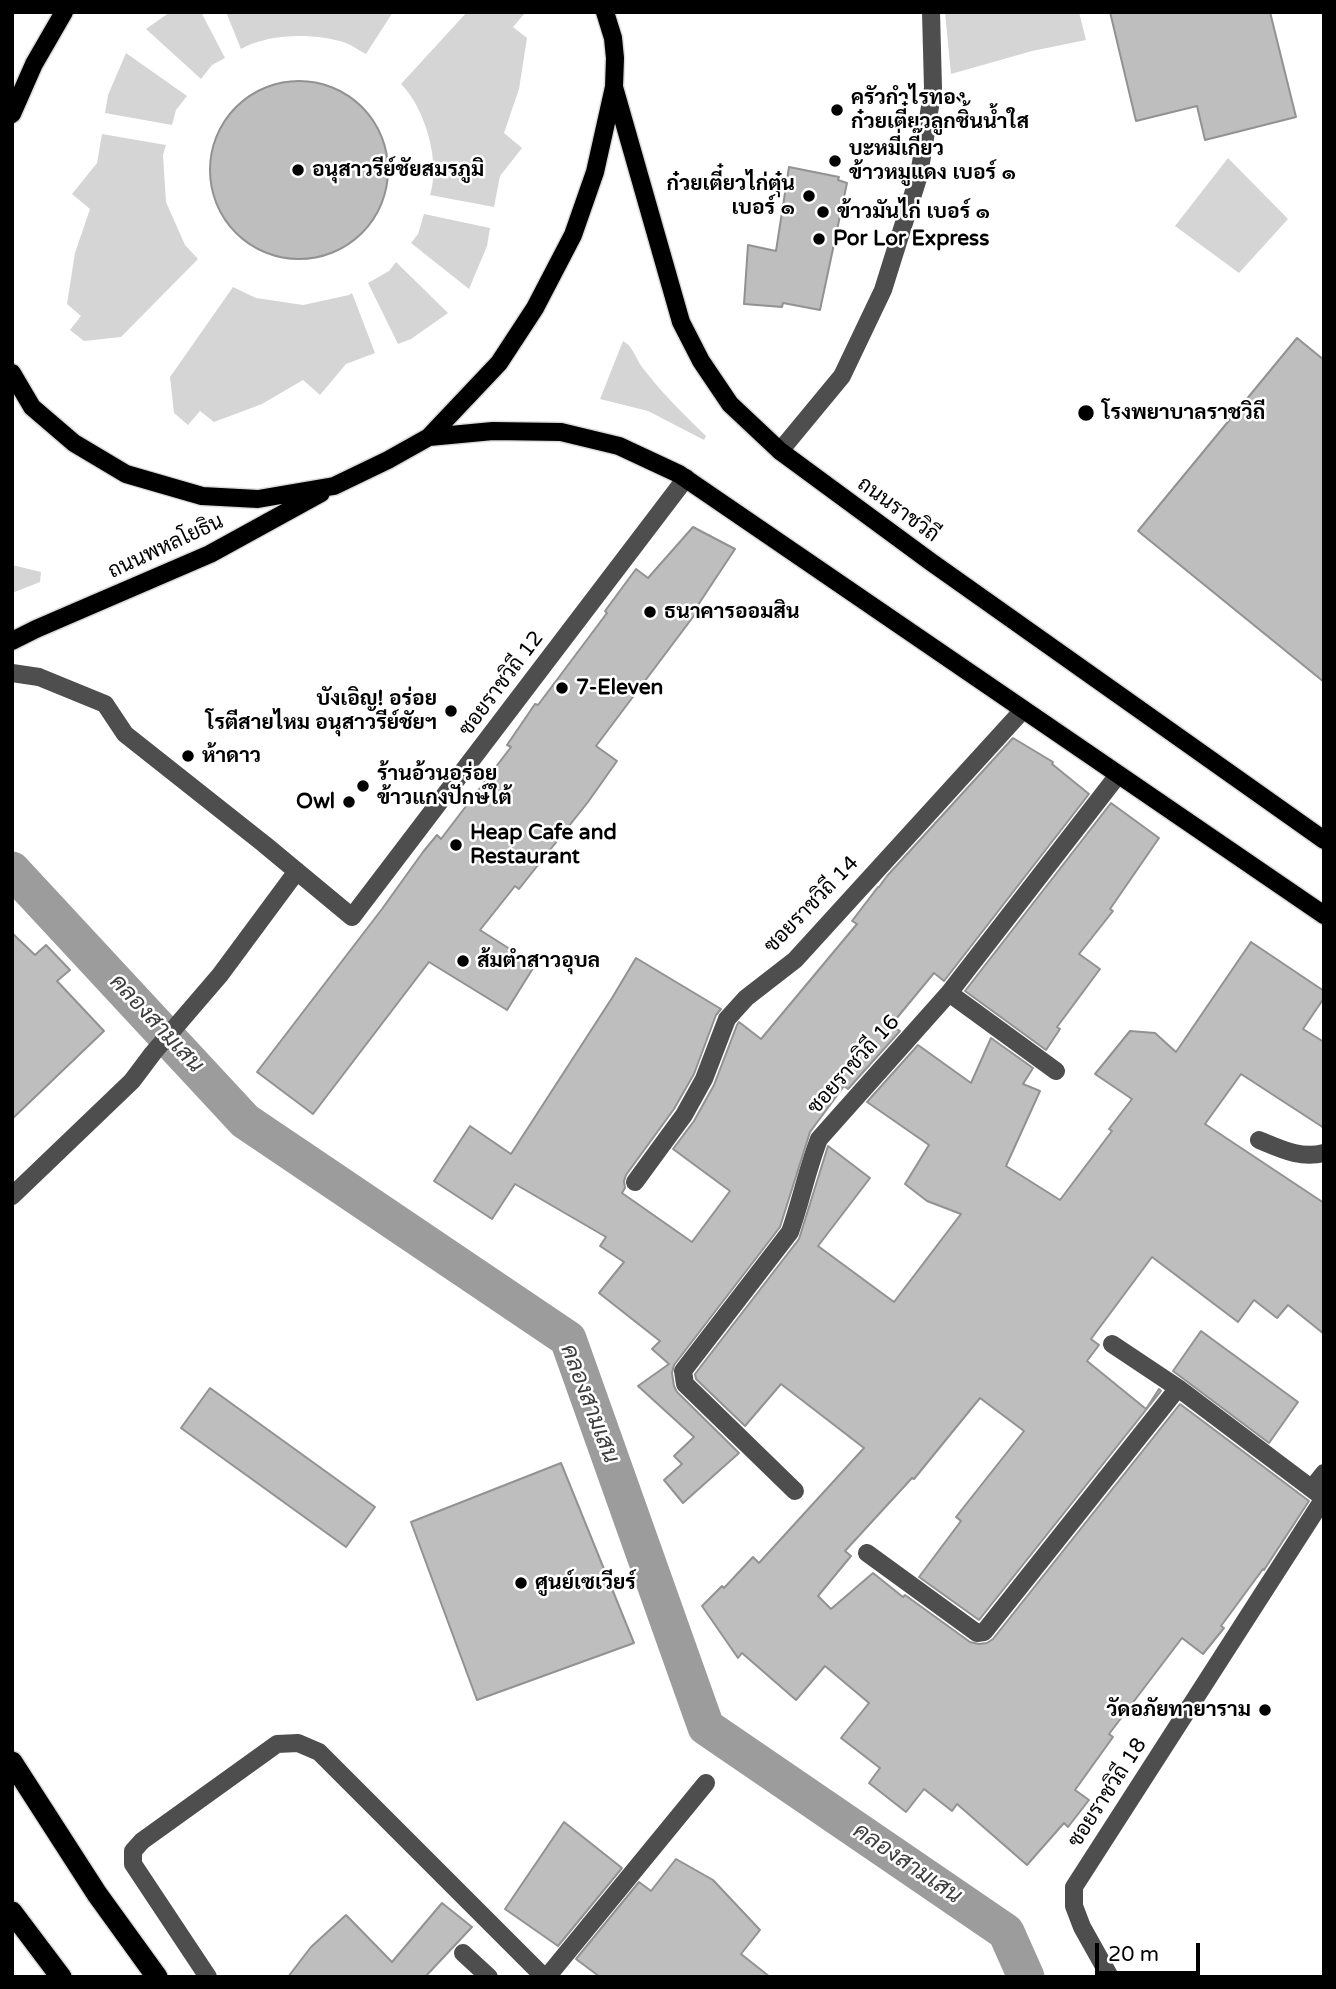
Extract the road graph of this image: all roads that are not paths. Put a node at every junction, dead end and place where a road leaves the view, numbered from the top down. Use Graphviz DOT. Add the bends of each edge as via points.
graph roads {
  1 [pos="64,12"];
  2 [pos="605,12"];
  3 [pos="619,12"];
  4 [pos="931,12"];
  5 [pos="613,37"];
  6 [pos="614,87"];
  7 [pos="12,114"];
  8 [pos="12,373"];
  9 [pos="429,437"];
  10 [pos="780,451"];
  11 [pos="686,478"];
  12 [pos="334,486"];
  13 [pos="12,641"];
  14 [pos="12,673"];
  15 [pos="1023,710"];
  16 [pos="1118,775"];
  17 [pos="1324,840"];
  18 [pos="298,871"];
  19 [pos="1324,915"];
  20 [pos="949,993"];
  21 [pos="1056,1071"];
  22 [pos="1259,1140"];
  23 [pos="1324,1153"];
  24 [pos="635,1182"];
  25 [pos="12,1196"];
  26 [pos="1112,1343"];
  27 [pos="1178,1388"];
  28 [pos="1324,1473"];
  29 [pos="795,1491"];
  30 [pos="1320,1495"];
  31 [pos="867,1553"];
  32 [pos="12,1762"];
  33 [pos="706,1783"];
  34 [pos="12,1912"];
  35 [pos="463,1953"];
  36 [pos="61,1977"];
  37 [pos="157,1977"];
  38 [pos="208,1977"];
  39 [pos="489,1977"];
  40 [pos="545,1977"];
  41 [pos="1110,1977"];
  1 -- 7 [label="main road"];
  2 -- 5 [label="main road"];
  3 -- 5 [label="main road"];
  4 -- 10 [label="street" via="933,88 919,175 883,290 842,376"];
  5 -- 6 [label="main road"];
  6 -- 9 [label="main road" via="573,235 536,308 499,363"];
  6 -- 10 [label="main road, ถนนราชวิถี" via="681,322 730,404"];
  8 -- 12 [label="main road" via="32,407 74,443 126,474 202,496 258,499"];
  9 -- 11 [label="main road" via="493,431 561,432 619,446"];
  9 -- 12 [label="main road"];
  10 -- 17 [label="main road, ถนนราชวิถี"];
  11 -- 15 [label="main road"];
  11 -- 18 [label="street, ซอยราชวิถี 12" via="352,917"];
  12 -- 13 [label="main road, ถนนพหลโยธิน" via="210,554"];
  14 -- 18 [label="street" via="39,677 105,704 125,734"];
  15 -- 16 [label="main road"];
  15 -- 24 [label="street, ซอยราชวิถี 14" via="795,960 727,1019 704,1079 684,1115"];
  16 -- 19 [label="main road"];
  16 -- 20 [label="street, ซอยราชวิถี 16"];
  18 -- 25 [label="street" via="132,1081"];
  20 -- 21 [label="street"];
  20 -- 29 [label="street, ซอยราชวิถี 16" via="819,1139 790,1232 683,1371 685,1384"];
  22 -- 23 [label="street" via="1289,1153 1311,1157"];
  26 -- 27 [label="street"];
  27 -- 30 [label="street"];
  27 -- 31 [label="street" via="982,1633"];
  28 -- 30 [label="street, ซอยราชวิถี 18"];
  30 -- 41 [label="street, ซอยราชวิถี 18" via="1074,1886 1074,1906 1082,1927"];
  32 -- 37 [label="highway"];
  33 -- 40 [label="street"];
  34 -- 36 [label="highway"];
  35 -- 39 [label="street"];
  38 -- 40 [label="street" via="133,1864 133,1851 277,1744 298,1743 319,1752"];
}
